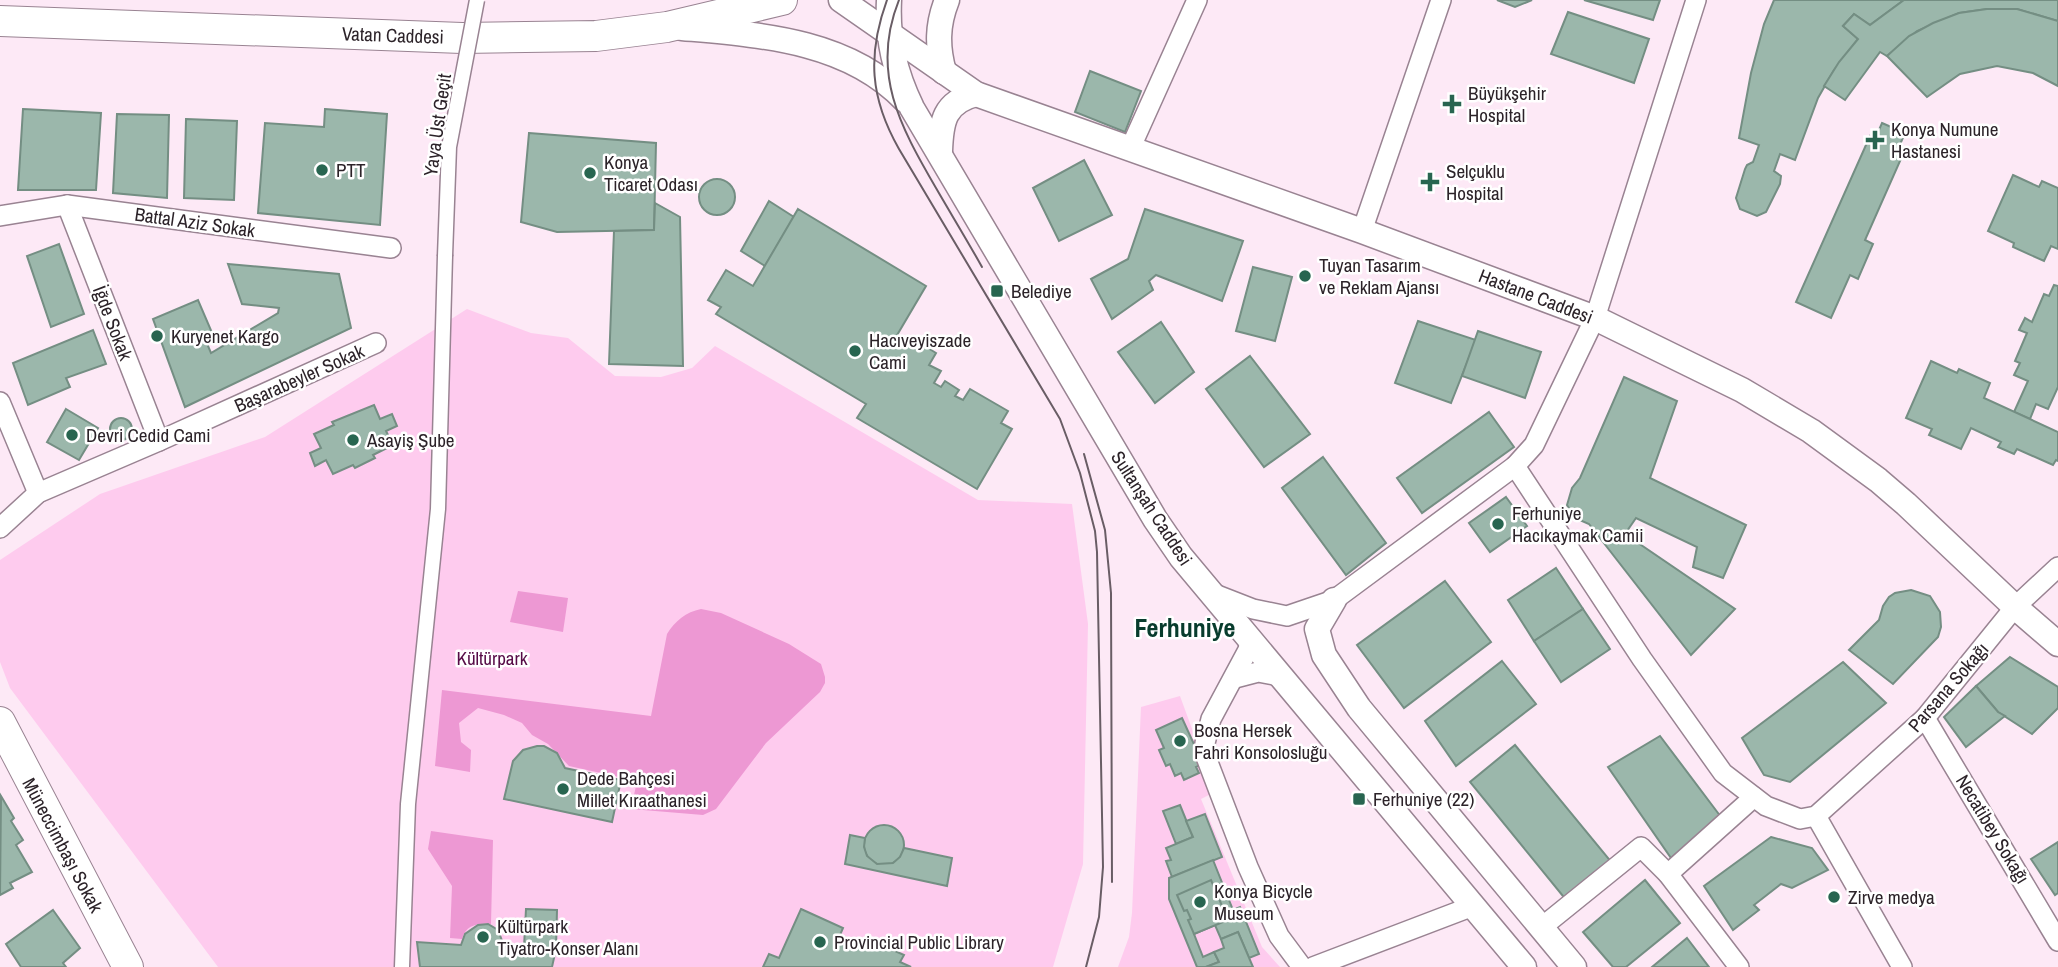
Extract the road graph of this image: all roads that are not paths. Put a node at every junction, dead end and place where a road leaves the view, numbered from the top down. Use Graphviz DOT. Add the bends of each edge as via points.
graph roads {
  1 [pos="477,0"];
  2 [pos="782,0"];
  3 [pos="841,0"];
  4 [pos="889,0"];
  5 [pos="947,0"];
  6 [pos="1197,0"];
  7 [pos="1441,0"];
  8 [pos="1696,0"];
  9 [pos="0,21"];
  10 [pos="667,27"];
  11 [pos="888,33"];
  12 [pos="944,72"];
  13 [pos="975,94"];
  14 [pos="912,108"];
  15 [pos="1130,149"];
  16 [pos="940,151"];
  17 [pos="67,205"];
  18 [pos="0,216"];
  19 [pos="1362,231"];
  20 [pos="391,248"];
  21 [pos="1595,317"];
  22 [pos="376,343"];
  23 [pos="0,402"];
  24 [pos="159,441"];
  25 [pos="1515,466"];
  26 [pos="38,493"];
  27 [pos="0,528"];
  28 [pos="2058,568"];
  29 [pos="1212,593"];
  30 [pos="1334,600"];
  31 [pos="2015,607"];
  32 [pos="1250,640"];
  33 [pos="2058,643"];
  34 [pos="1279,676"];
  35 [pos="1235,678"];
  36 [pos="1925,718"];
  37 [pos="0,722"];
  38 [pos="10,756"];
  39 [pos="1754,797"];
  40 [pos="1816,816"];
  41 [pos="1668,874"];
  42 [pos="1474,906"];
  43 [pos="1542,927"];
  44 [pos="2058,941"];
  45 [pos="1900,966"];
  46 [pos="128,967"];
  47 [pos="402,967"];
  48 [pos="1302,967"];
  49 [pos="1313,967"];
  50 [pos="1524,967"];
  51 [pos="1574,967"];
  52 [pos="1739,967"];
  1 -- 47 [label="street, Yaya Üst Geçit, bridge" via="449,147 438,509 408,804"];
  2 -- 10 [label="main road, Vatan Caddesi"];
  3 -- 11 [label="street, Hastane Caddesi"];
  4 -- 11 [label="street"];
  5 -- 12 [label="street" via="939,32"];
  6 -- 15 [label="street"];
  7 -- 19 [label="street"];
  8 -- 21 [label="street"];
  9 -- 10 [label="main road, Vatan Caddesi" via="461,37 596,36"];
  10 -- 14 [label="street" via="750,34 841,56 889,84"];
  11 -- 12 [label="street, Hastane Caddesi"];
  11 -- 14 [label="street" via="900,83"];
  12 -- 13 [label="street, Hastane Caddesi"];
  13 -- 15 [label="street, Hastane Caddesi"];
  13 -- 16 [label="street" via="947,111"];
  14 -- 16 [label="street, Sultanşah Caddesi"];
  15 -- 19 [label="street, Hastane Caddesi"];
  16 -- 29 [label="street, Sultanşah Caddesi" via="1154,519"];
  17 -- 18 [label="street, Battal Aziz Sokak"];
  17 -- 20 [label="street, Battal Aziz Sokak"];
  17 -- 24 [label="street, İğde Sokak"];
  19 -- 21 [label="street, Hastane Caddesi"];
  21 -- 25 [label="street" via="1534,446"];
  21 -- 31 [label="street, Hastane Caddesi" via="1742,390 1820,437 1906,504"];
  22 -- 24 [label="street, Başarabeyler Sokak"];
  23 -- 26 [label="street"];
  24 -- 26 [label="street, Başarabeyler Sokak"];
  25 -- 30 [label="street"];
  25 -- 39 [label="street" via="1723,773"];
  26 -- 27 [label="street, Başarabeyler Sokak"];
  28 -- 31 [label="street, Parsana Sokağı"];
  29 -- 30 [label="street" via="1287,616"];
  29 -- 32 [label="street, Sultanşah Caddesi"];
  30 -- 43 [label="street" via="1317,629 1324,656 1359,708"];
  31 -- 33 [label="street, Hastane Caddesi"];
  31 -- 36 [label="street, Parsana Sokağı"];
  32 -- 34 [label="street, Sultanşah Caddesi"];
  32 -- 35 [label="street"];
  34 -- 35 [label="street" via="1258,672"];
  34 -- 42 [label="street, Sultanşah Caddesi"];
  35 -- 48 [label="street" via="1207,730 1206,757 1279,936"];
  36 -- 40 [label="street, Parsana Sokağı"];
  36 -- 44 [label="street, Necatibey Sokağı"];
  37 -- 38 [label="main road, Müneccimbaşı Sokak"];
  38 -- 46 [label="main road, Müneccimbaşı Sokak"];
  39 -- 40 [label="street" via="1800,819"];
  39 -- 41 [label="street"];
  40 -- 45 [label="street"];
  41 -- 43 [label="street" via="1642,847"];
  41 -- 52 [label="street"];
  42 -- 49 [label="street"];
  42 -- 50 [label="street, Sultanşah Caddesi"];
  43 -- 51 [label="street"];
}
